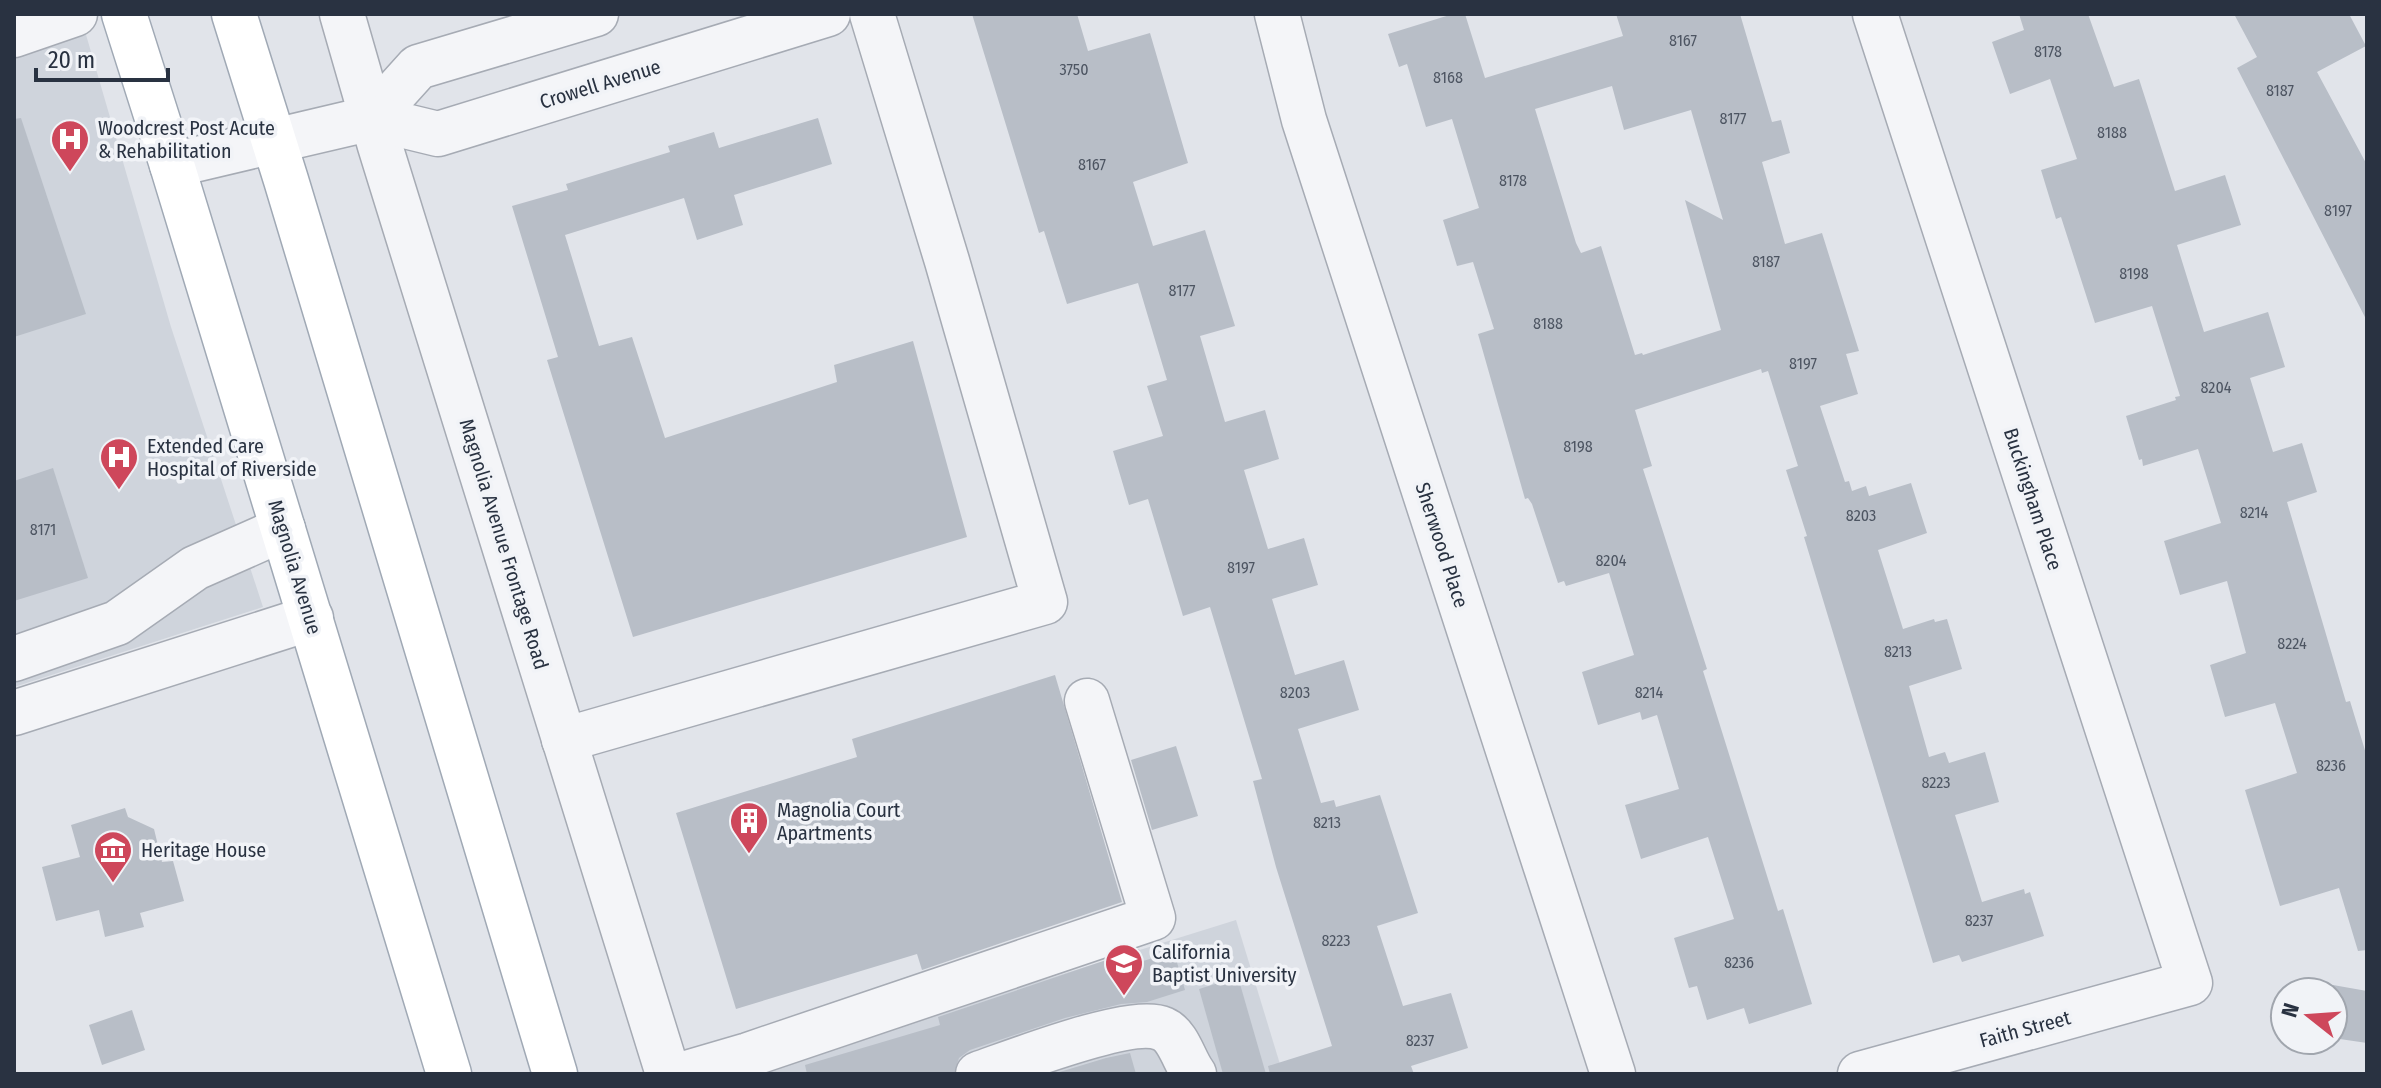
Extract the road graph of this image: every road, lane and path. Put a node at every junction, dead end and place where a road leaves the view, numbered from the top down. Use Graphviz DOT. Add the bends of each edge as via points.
graph roads {
  1 [pos="75,14"];
  2 [pos="124,14"];
  3 [pos="234,14"];
  4 [pos="342,14"];
  5 [pos="596,14"];
  6 [pos="828,14"];
  7 [pos="872,14"];
  8 [pos="1277,14"];
  9 [pos="1875,14"];
  10 [pos="14,35"];
  11 [pos="372,118"];
  12 [pos="273,142"];
  13 [pos="172,165"];
  14 [pos="283,529"];
  15 [pos="311,618"];
  16 [pos="14,659"];
  17 [pos="1087,701"];
  18 [pos="14,713"];
  19 [pos="564,740"];
  20 [pos="2190,983"];
  21 [pos="449,1074"];
  22 [pos="555,1074"];
  23 [pos="668,1074"];
  24 [pos="683,1074"];
  25 [pos="978,1074"];
  26 [pos="1194,1074"];
  27 [pos="1613,1074"];
  28 [pos="1860,1074"];
  1 -- 10 [label="street"];
  2 -- 13 [label="main road, Magnolia Avenue"];
  3 -- 12 [label="main road"];
  4 -- 11 [label="street, Magnolia Avenue Frontage Road"];
  5 -- 11 [label="street" via="418,67"];
  6 -- 11 [label="street, Crowell Avenue" via="438,134"];
  7 -- 19 [label="street" via="1045,602"];
  8 -- 27 [label="street, Sherwood Place" via="1304,120"];
  9 -- 20 [label="street, Buckingham Place"];
  11 -- 12 [label="street, Crowell Avenue"];
  11 -- 19 [label="street, Magnolia Avenue Frontage Road"];
  12 -- 13 [label="street, Crowell Avenue"];
  12 -- 22 [label="main road"];
  13 -- 14 [label="main road, Magnolia Avenue"];
  14 -- 15 [label="main road, Magnolia Avenue"];
  14 -- 16 [label="street" via="195,568 117,623"];
  15 -- 18 [label="street"];
  15 -- 21 [label="main road, Magnolia Avenue"];
  17 -- 24 [label="street" via="1153,918"];
  19 -- 23 [label="street, Magnolia Avenue Frontage Road"];
  20 -- 28 [label="street, Faith Street"];
  25 -- 26 [label="street" via="1078,1040 1152,1026 1173,1037"];
}
